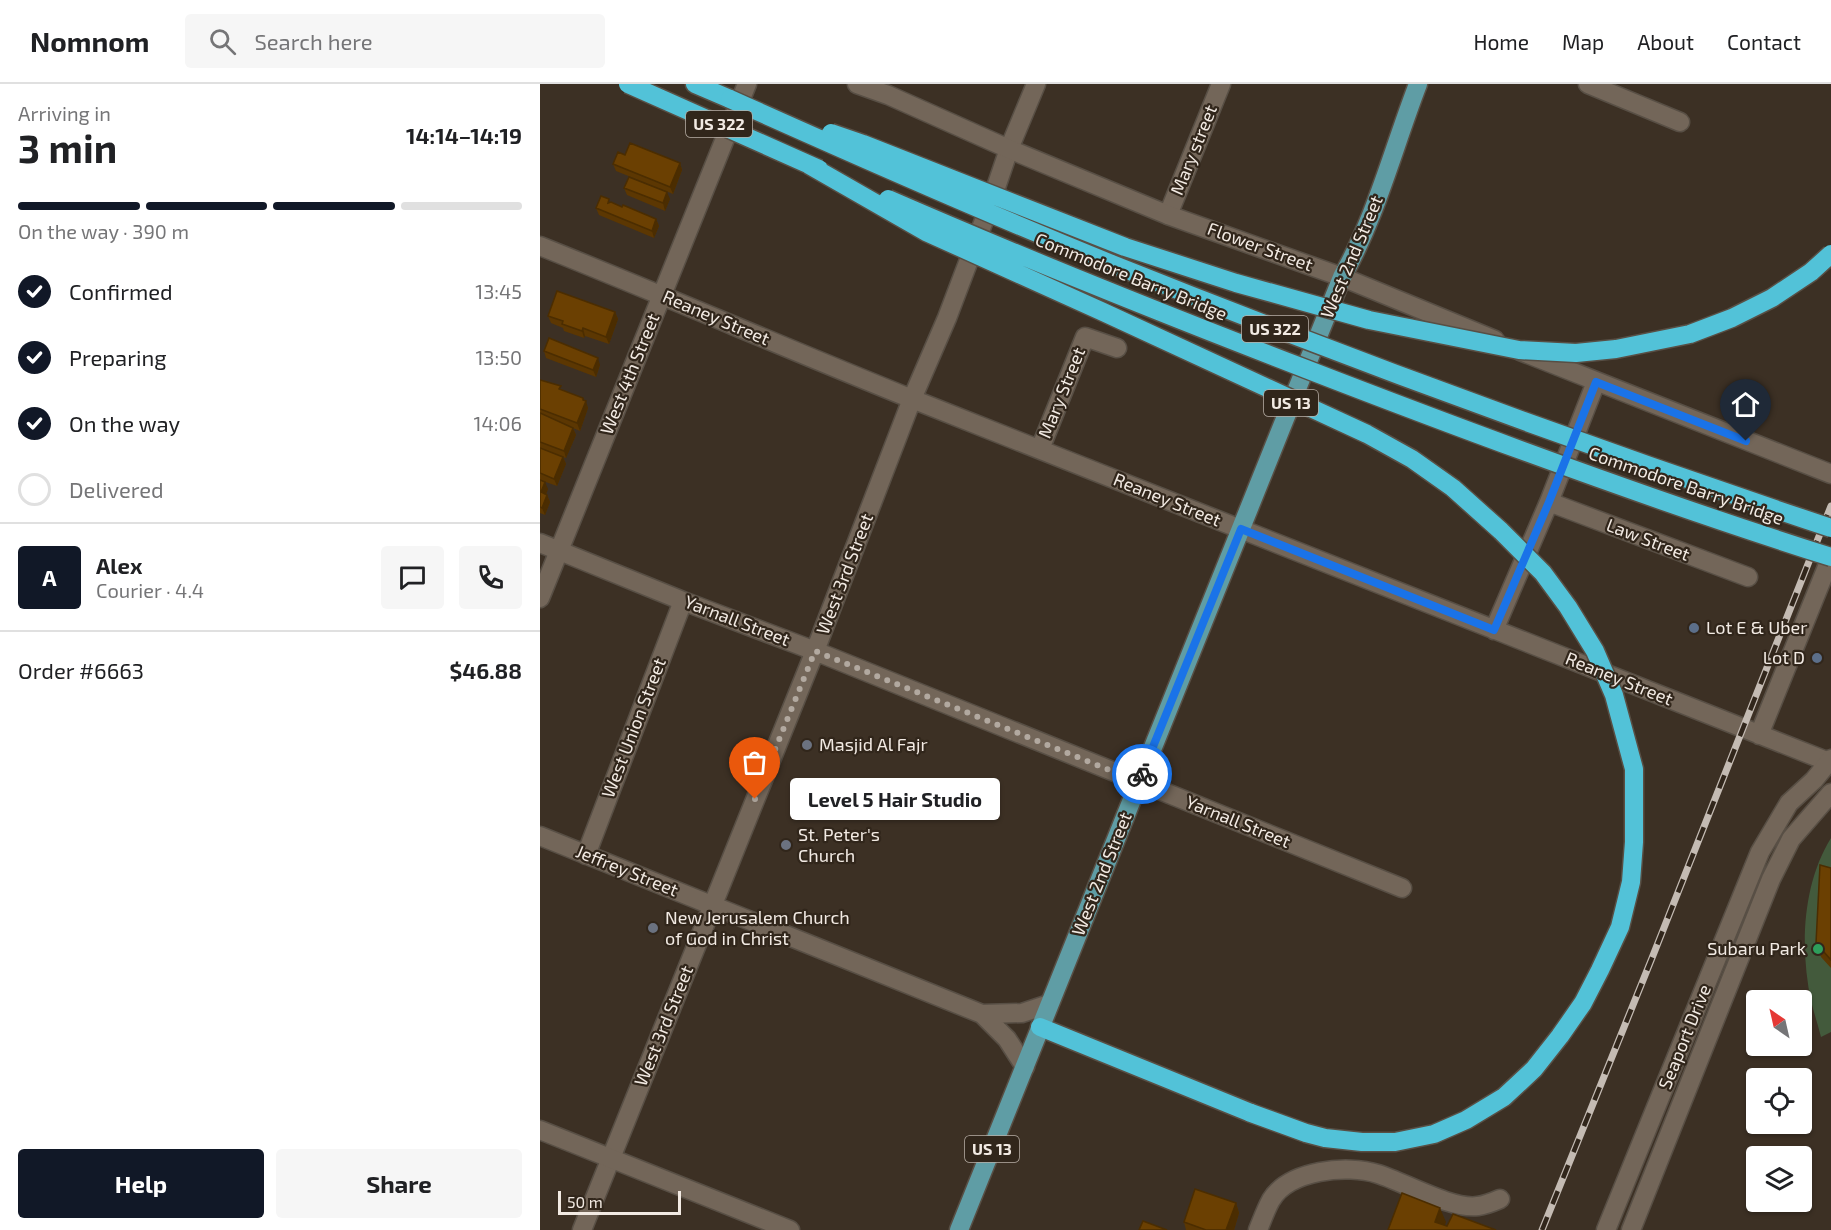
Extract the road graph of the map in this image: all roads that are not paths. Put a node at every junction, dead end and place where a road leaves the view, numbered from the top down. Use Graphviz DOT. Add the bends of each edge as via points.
graph roads {
  1 [pos="628,84"];
  2 [pos="695,84"];
  3 [pos="747,84"];
  4 [pos="857,84"];
  5 [pos="1036,84"];
  6 [pos="1221,84"];
  7 [pos="1418,84"];
  8 [pos="1588,84"];
  9 [pos="730,99"];
  10 [pos="1680,122"];
  11 [pos="1009,149"];
  12 [pos="809,165"];
  13 [pos="1168,215"];
  14 [pos="540,246"];
  15 [pos="1831,254"];
  16 [pos="1342,278"];
  17 [pos="662,295"];
  18 [pos="1117,348"];
  19 [pos="1596,382"];
  20 [pos="912,399"];
  21 [pos="1040,449"];
  22 [pos="1831,474"];
  23 [pos="1549,502"];
  24 [pos="1831,528"];
  25 [pos="1241,529"];
  26 [pos="540,543"];
  27 [pos="559,551"];
  28 [pos="1831,557"];
  29 [pos="1748,577"];
  30 [pos="540,598"];
  31 [pos="683,601"];
  32 [pos="1494,630"];
  33 [pos="815,651"];
  34 [pos="1759,735"];
  35 [pos="1830,761"];
  36 [pos="1139,782"];
  37 [pos="1831,793"];
  38 [pos="540,836"];
  39 [pos="586,855"];
  40 [pos="1402,888"];
  41 [pos="713,905"];
  42 [pos="1050,1005"];
  43 [pos="982,1014"];
  44 [pos="1040,1027"];
  45 [pos="1024,1067"];
  46 [pos="540,1130"];
  47 [pos="611,1159"];
  48 [pos="1500,1199"];
  49 [pos="582,1230"];
  50 [pos="790,1230"];
  51 [pos="959,1230"];
  52 [pos="1258,1230"];
  53 [pos="1606,1230"];
  54 [pos="1631,1230"];
  1 -- 12 [label="highway, Commodore Barry Bridge / US 322, bridge"];
  2 -- 9 [label="highway, Commodore Barry Bridge / US 322"];
  3 -- 17 [label="street, West 4th Street"];
  4 -- 11 [label="street, Flower Street"];
  5 -- 11 [label="street, West 3rd Street"];
  6 -- 13 [label="street, Mary street"];
  7 -- 16 [label="main road, West 2nd Street / US 13" via="1356,253"];
  8 -- 10 [label="street"];
  9 -- 15 [label="highway, bridge" via="863,144 1125,247 1236,283 1369,320 1519,350 1576,353 1690,334 1772,298"];
  9 -- 24 [label="highway, Commodore Barry Bridge / US 322, bridge" via="957,200 1262,324 1542,429"];
  11 -- 13 [label="street, Flower Street"];
  11 -- 20 [label="street, West 3rd Street" via="947,318"];
  12 -- 28 [label="highway, Commodore Barry Bridge / US 322, bridge" via="1132,301 1396,404"];
  12 -- 44 [label="highway, bridge" via="926,232 1367,434 1412,459 1453,488 1543,573 1595,651 1614,695 1634,770 1631,882 1620,927 1583,1003 1534,1069 1504,1097 1466,1120 1434,1134 1395,1142 1362,1142 1306,1133"];
  13 -- 16 [label="street, Flower Street"];
  14 -- 17 [label="street, Reaney Street"];
  16 -- 19 [label="street, Flower Street"];
  16 -- 25 [label="main road, West 2nd Street / US 13"];
  17 -- 20 [label="street, Reaney Street"];
  17 -- 27 [label="street, West 4th Street"];
  18 -- 21 [label="street, Mary Street" via="1085,337"];
  19 -- 22 [label="street, Flower Street"];
  19 -- 23 [label="street"];
  20 -- 21 [label="street, Reaney Street"];
  20 -- 33 [label="street, West 3rd Street"];
  21 -- 25 [label="street, Reaney Street"];
  23 -- 29 [label="street, Law Street"];
  23 -- 32 [label="street"];
  25 -- 32 [label="street, Reaney Street"];
  25 -- 36 [label="main road, West 2nd Street / US 13"];
  26 -- 27 [label="street, Yarnall Street"];
  27 -- 30 [label="street, West 4th Street"];
  27 -- 31 [label="street, Yarnall Street"];
  28 -- 34 [label="street"];
  31 -- 33 [label="street, Yarnall Street"];
  31 -- 39 [label="street, West Union Street"];
  32 -- 34 [label="street, Reaney Street"];
  33 -- 36 [label="street, Yarnall Street"];
  33 -- 41 [label="street, West 3rd Street"];
  34 -- 35 [label="street, Reaney Street"];
  35 -- 53 [label="street, Seaport Drive" via="1789,803 1760,852"];
  36 -- 40 [label="street, Yarnall Street"];
  36 -- 42 [label="main road, West 2nd Street / US 13"];
  37 -- 54 [label="street, Seaport Drive" via="1791,839 1771,879"];
  38 -- 39 [label="street, Jeffrey Street"];
  39 -- 41 [label="street, Jeffrey Street"];
  41 -- 43 [label="street, Jeffrey Street"];
  41 -- 47 [label="street, West 3rd Street"];
  42 -- 43 [label="street" via="1022,1013"];
  42 -- 44 [label="main road, West 2nd Street / US 13"];
  43 -- 45 [label="street" via="1007,1040"];
  44 -- 45 [label="main road, West 2nd Street / US 13"];
  45 -- 51 [label="main road, West 2nd Street / US 13"];
  46 -- 47 [label="street"];
  47 -- 49 [label="street, West 3rd Street"];
  47 -- 50 [label="street"];
  48 -- 52 [label="street" via="1479,1206 1461,1206 1376,1173 1321,1172 1297,1179 1279,1190"];
}
